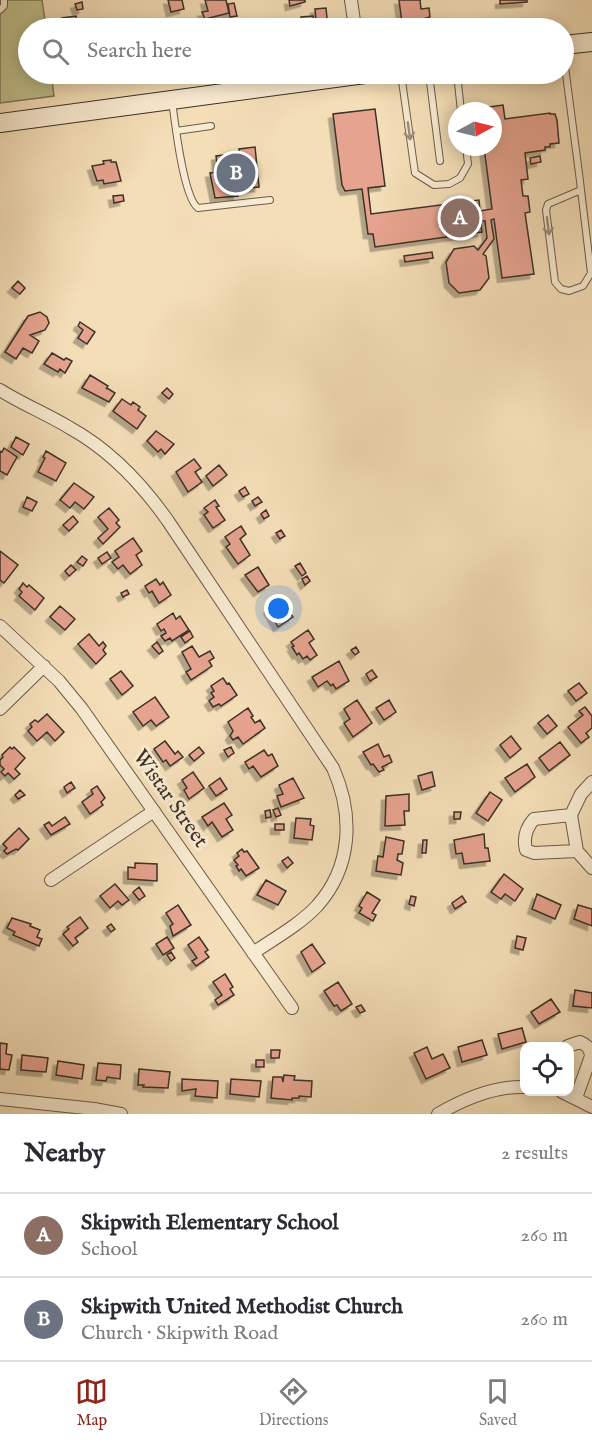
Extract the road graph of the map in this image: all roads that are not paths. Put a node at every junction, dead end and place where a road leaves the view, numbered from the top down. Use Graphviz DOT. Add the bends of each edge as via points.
graph roads {
  1 [pos="4,0"];
  2 [pos="351,0"];
  3 [pos="0,10"];
  4 [pos="354,18"];
  5 [pos="592,42"];
  6 [pos="574,44"];
  7 [pos="287,84"];
  8 [pos="402,84"];
  9 [pos="430,84"];
  10 [pos="458,84"];
  11 [pos="567,84"];
  12 [pos="171,100"];
  13 [pos="460,102"];
  14 [pos="0,123"];
  15 [pos="212,126"];
  16 [pos="176,131"];
  17 [pos="467,156"];
  18 [pos="440,161"];
  19 [pos="581,190"];
  20 [pos="270,200"];
  21 [pos="0,390"];
  22 [pos="0,626"];
  23 [pos="44,666"];
  24 [pos="0,709"];
  25 [pos="592,782"];
  26 [pos="154,812"];
  27 [pos="571,815"];
  28 [pos="577,851"];
  29 [pos="592,868"];
  30 [pos="51,880"];
  31 [pos="254,953"];
  32 [pos="292,1008"];
  33 [pos="574,1044"];
  34 [pos="520,1087"];
  35 [pos="571,1096"];
  36 [pos="576,1098"];
  37 [pos="0,1099"];
  38 [pos="592,1107"];
  39 [pos="121,1114"];
  40 [pos="438,1114"];
  1 -- 3 [label="lane"];
  2 -- 4 [label="street"];
  5 -- 6 [label="main road"];
  7 -- 12 [label="main road"];
  8 -- 17 [label="lane, one-way" via="415,173 434,185 449,184 460,178 468,164"];
  9 -- 18 [label="lane"];
  10 -- 13 [label="lane"];
  11 -- 19 [label="lane"];
  12 -- 14 [label="main road"];
  12 -- 16 [label="lane"];
  15 -- 16 [label="lane"];
  16 -- 20 [label="lane" via="184,178 198,208"];
  19 -- 19 [label="lane, one-way" via="548,204 546,210 555,282 569,291 583,285 591,273"];
  21 -- 31 [label="street" via="88,439 145,491 333,768 347,810 348,831 335,880 316,907"];
  22 -- 23 [label="street, Wistar Street"];
  23 -- 24 [label="street"];
  23 -- 26 [label="street, Wistar Street" via="82,709"];
  25 -- 27 [label="street"];
  26 -- 30 [label="street"];
  26 -- 31 [label="street, Wistar Street"];
  27 -- 28 [label="street"];
  27 -- 28 [label="street" via="534,819 524,843 526,850 534,853"];
  28 -- 29 [label="street"];
  31 -- 32 [label="street, Wistar Street"];
  33 -- 36 [label="street" via="586,1044 591,1056"];
  34 -- 40 [label="street" via="486,1093"];
  35 -- 36 [label="street"];
  36 -- 38 [label="street"];
  37 -- 39 [label="street"];
}
